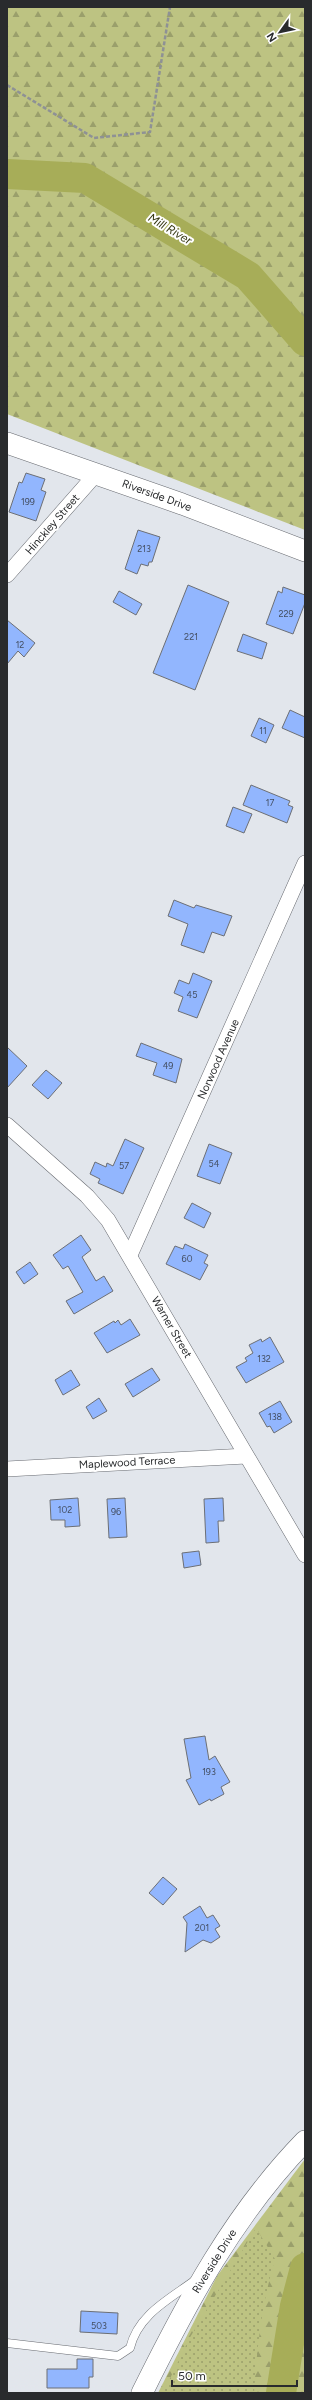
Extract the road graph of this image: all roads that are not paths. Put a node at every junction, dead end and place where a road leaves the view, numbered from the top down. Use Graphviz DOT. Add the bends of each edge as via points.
graph roads {
  1 [pos="7,443"];
  2 [pos="96,474"];
  3 [pos="305,551"];
  4 [pos="7,575"];
  5 [pos="305,863"];
  6 [pos="7,1125"];
  7 [pos="130,1255"];
  8 [pos="246,1456"];
  9 [pos="7,1469"];
  10 [pos="300,1535"];
  11 [pos="305,1555"];
  12 [pos="305,2141"];
  13 [pos="206,2272"];
  14 [pos="7,2343"];
  15 [pos="142,2393"];
  1 -- 2 [label="street, Riverside Drive"];
  2 -- 3 [label="street, Riverside Drive"];
  2 -- 4 [label="street, Hinckley Street"];
  5 -- 7 [label="street, Norwood Avenue"];
  6 -- 7 [label="street, Warner Street" via="87,1196 108,1220"];
  7 -- 8 [label="street, Warner Street"];
  8 -- 9 [label="street, Maplewood Terrace"];
  8 -- 10 [label="street, Warner Street"];
  10 -- 11 [label="street, Warner Street"];
  12 -- 13 [label="street, Riverside Drive" via="252,2202"];
  13 -- 14 [label="lane" via="151,2312 134,2333 130,2348 118,2356"];
  13 -- 15 [label="street, Riverside Drive"];
}
